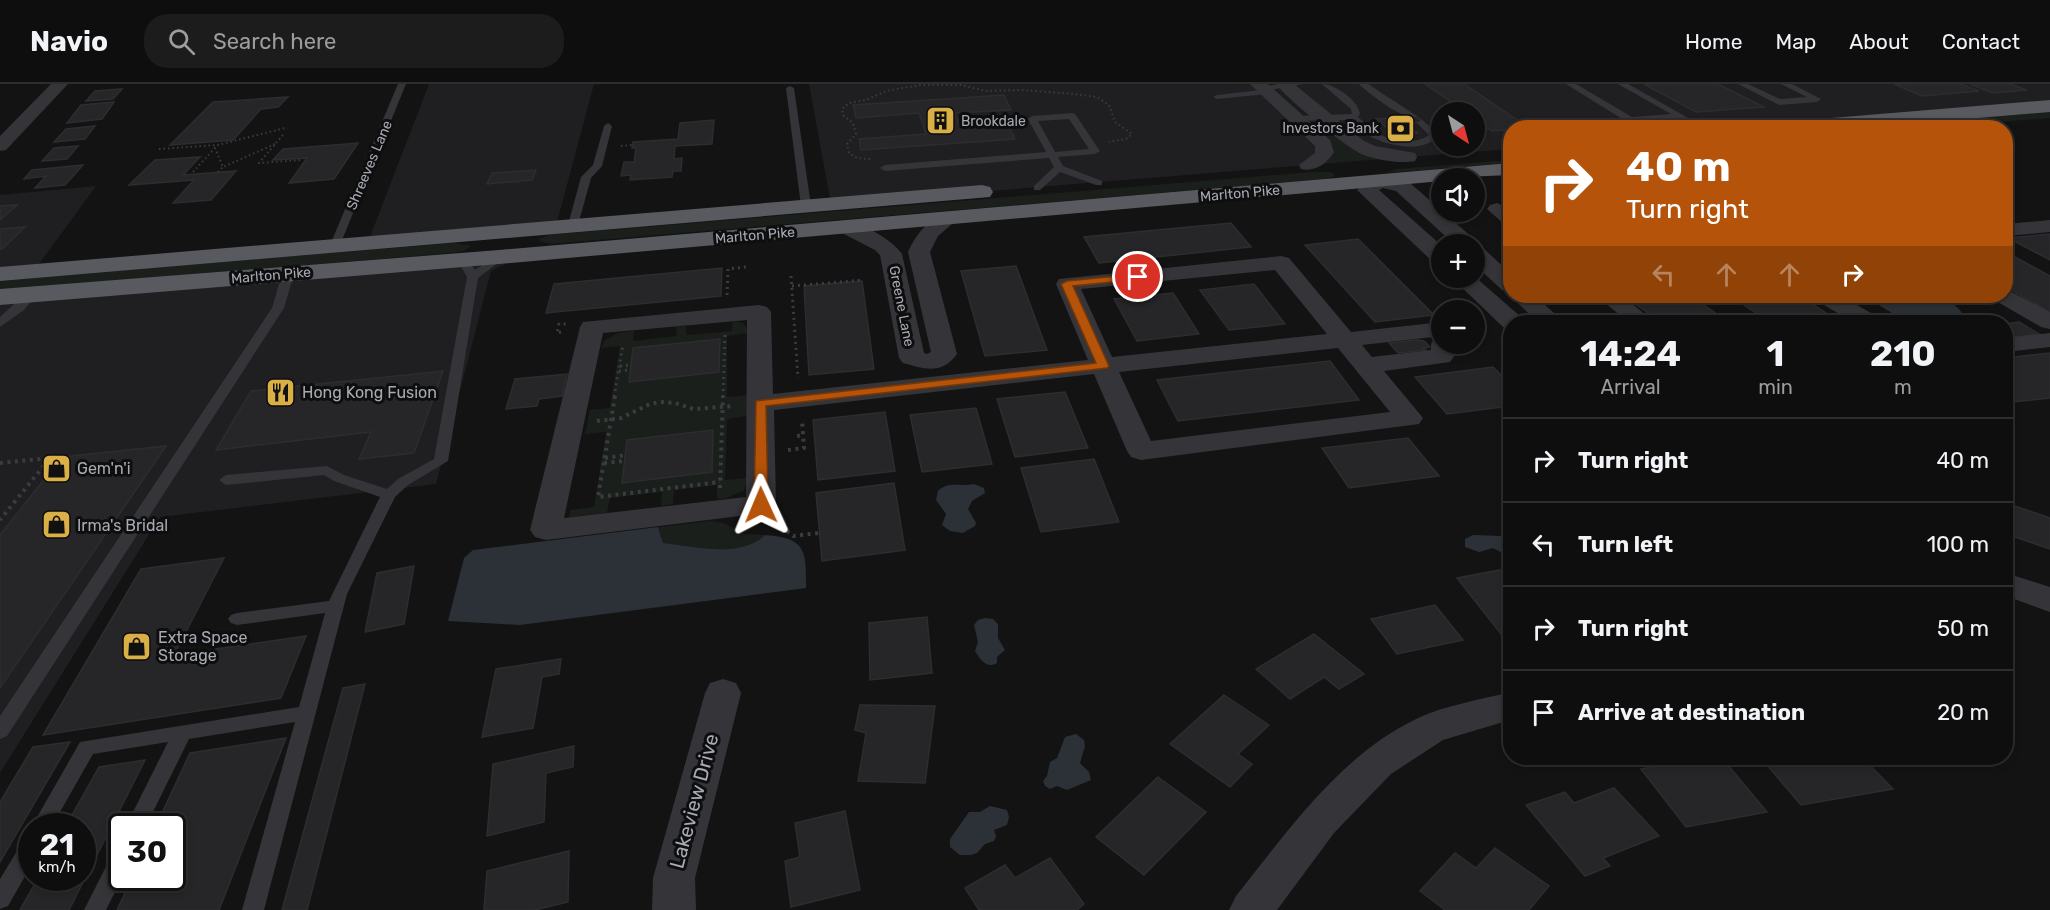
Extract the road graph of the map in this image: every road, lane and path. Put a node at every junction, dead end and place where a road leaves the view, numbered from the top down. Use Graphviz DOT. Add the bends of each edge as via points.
graph roads {
  1 [pos="60,84"];
  2 [pos="402,84"];
  3 [pos="1326,84"];
  4 [pos="1363,84"];
  5 [pos="1570,84"];
  6 [pos="1622,84"];
  7 [pos="1743,84"];
  8 [pos="1785,84"];
  9 [pos="1290,85"];
  10 [pos="790,88"];
  11 [pos="1263,88"];
  12 [pos="1216,96"];
  13 [pos="2050,106"];
  14 [pos="1681,116"];
  15 [pos="1322,117"];
  16 [pos="1353,117"];
  17 [pos="1296,119"];
  18 [pos="1688,120"];
  19 [pos="1880,120"];
  20 [pos="2050,124"];
  21 [pos="608,126"];
  22 [pos="2013,127"];
  23 [pos="285,128"];
  24 [pos="283,135"];
  25 [pos="1090,143"];
  26 [pos="275,144"];
  27 [pos="217,146"];
  28 [pos="0,147"];
  29 [pos="159,149"];
  30 [pos="1503,150"];
  31 [pos="1053,154"];
  32 [pos="1408,157"];
  33 [pos="1503,157"];
  34 [pos="870,159"];
  35 [pos="301,160"];
  36 [pos="1308,165"];
  37 [pos="223,167"];
  38 [pos="1284,167"];
  39 [pos="885,168"];
  40 [pos="1059,168"];
  41 [pos="1503,171"];
  42 [pos="193,172"];
  43 [pos="218,172"];
  44 [pos="1122,181"];
  45 [pos="1380,181"];
  46 [pos="1099,183"];
  47 [pos="1037,188"];
  48 [pos="806,206"];
  49 [pos="949,218"];
  50 [pos="573,225"];
  51 [pos="2050,226"];
  52 [pos="845,227"];
  53 [pos="2013,229"];
  54 [pos="1455,234"];
  55 [pos="335,245"];
  56 [pos="1431,248"];
  57 [pos="1485,262"];
  58 [pos="746,267"];
  59 [pos="468,268"];
  60 [pos="0,274"];
  61 [pos="292,274"];
  62 [pos="791,276"];
  63 [pos="1503,279"];
  64 [pos="863,280"];
  65 [pos="792,286"];
  66 [pos="1471,288"];
  67 [pos="30,295"];
  68 [pos="0,297"];
  69 [pos="727,299"];
  70 [pos="2013,301"];
  71 [pos="1530,303"];
  72 [pos="1618,303"];
  73 [pos="1837,303"];
  74 [pos="1544,315"];
  75 [pos="1633,315"];
  76 [pos="1857,315"];
  77 [pos="1496,318"];
  78 [pos="2050,322"];
  79 [pos="0,323"];
  80 [pos="714,334"];
  81 [pos="1431,336"];
  82 [pos="1344,339"];
  83 [pos="2050,340"];
  84 [pos="623,343"];
  85 [pos="2013,344"];
  86 [pos="1443,354"];
  87 [pos="1365,365"];
  88 [pos="1103,366"];
  89 [pos="630,368"];
  90 [pos="619,369"];
  91 [pos="933,374"];
  92 [pos="798,385"];
  93 [pos="748,404"];
  94 [pos="723,407"];
  95 [pos="802,417"];
  96 [pos="611,419"];
  97 [pos="590,422"];
  98 [pos="803,435"];
  99 [pos="797,436"];
  100 [pos="786,450"];
  101 [pos="626,455"];
  102 [pos="605,458"];
  103 [pos="625,461"];
  104 [pos="0,463"];
  105 [pos="604,463"];
  106 [pos="226,480"];
  107 [pos="720,482"];
  108 [pos="389,495"];
  109 [pos="720,510"];
  110 [pos="1,518"];
  111 [pos="787,531"];
  112 [pos="819,533"];
  113 [pos="2013,587"];
  114 [pos="2050,600"];
  115 [pos="336,606"];
  116 [pos="237,619"];
  117 [pos="723,693"];
  118 [pos="1503,708"];
  119 [pos="307,713"];
  120 [pos="0,731"];
  121 [pos="183,732"];
  122 [pos="49,813"];
  123 [pos="142,813"];
  124 [pos="18,868"];
  125 [pos="108,884"];
  126 [pos="0,899"];
  127 [pos="95,910"];
  128 [pos="253,910"];
  129 [pos="674,910"];
  130 [pos="1251,910"];
  1 -- 28 [label="street"];
  2 -- 55 [label="lane, Shreeves Lane"];
  3 -- 16 [label="lane" via="1354,108"];
  4 -- 16 [label="lane" via="1417,119 1433,132 1431,139 1398,143 1374,135"];
  5 -- 14 [label="lane" via="1630,120"];
  6 -- 14 [label="lane"];
  7 -- 8 [label="lane" via="1779,102 1817,99"];
  9 -- 11 [label="lane"];
  9 -- 15 [label="street"];
  10 -- 48 [label="lane"];
  11 -- 12 [label="lane"];
  11 -- 17 [label="street"];
  13 -- 19 [label="highway"];
  14 -- 18 [label="lane"];
  15 -- 16 [label="lane"];
  15 -- 17 [label="lane"];
  15 -- 32 [label="street" via="1370,151"];
  17 -- 36 [label="street" via="1326,149"];
  20 -- 22 [label="highway"];
  21 -- 50 [label="lane" via="597,166 586,177"];
  23 -- 27 [label="path"];
  24 -- 26 [label="path"];
  25 -- 31 [label="lane" via="1095,151"];
  25 -- 31 [label="lane" via="1072,116 1032,119"];
  25 -- 34 [label="path" via="1126,139 1132,134 1115,122 1109,105 1097,97 921,85 886,91 842,109 856,134 847,144 849,153"];
  26 -- 35 [label="path" via="259,163"];
  26 -- 37 [label="path"];
  27 -- 29 [label="path"];
  27 -- 37 [label="path"];
  27 -- 42 [label="path"];
  30 -- 32 [label="highway, Marlton Pike"];
  31 -- 39 [label="lane"];
  31 -- 40 [label="lane"];
  32 -- 36 [label="highway, Marlton Pike"];
  33 -- 45 [label="highway" via="1383,168 1376,173"];
  36 -- 38 [label="highway, Marlton Pike"];
  37 -- 43 [label="path"];
  40 -- 46 [label="lane"];
  40 -- 47 [label="lane"];
  41 -- 45 [label="highway, Marlton Pike"];
  44 -- 46 [label="highway, Marlton Pike"];
  45 -- 49 [label="highway, Marlton Pike"];
  45 -- 54 [label="street" via="1403,187"];
  45 -- 56 [label="street" via="1367,190"];
  46 -- 47 [label="highway, Marlton Pike"];
  47 -- 48 [label="highway, Marlton Pike"];
  48 -- 50 [label="highway, Marlton Pike"];
  49 -- 52 [label="highway, Marlton Pike"];
  49 -- 91 [label="street, Greene Lane" via="924,239 919,252 944,354"];
  50 -- 55 [label="highway, Marlton Pike"];
  51 -- 53 [label="street"];
  52 -- 59 [label="highway, Marlton Pike" via="499,257"];
  52 -- 91 [label="street, Greene Lane" via="883,245 891,254 912,358"];
  55 -- 60 [label="highway, Marlton Pike"];
  57 -- 63 [label="street"];
  58 -- 69 [label="path" via="728,269"];
  59 -- 61 [label="highway, Marlton Pike"];
  59 -- 108 [label="lane" via="441,461 403,482"];
  61 -- 67 [label="highway, Marlton Pike"];
  61 -- 120 [label="lane" via="278,308"];
  62 -- 65 [label="path"];
  64 -- 65 [label="path"];
  65 -- 92 [label="path"];
  66 -- 77 [label="street"];
  67 -- 68 [label="highway, Marlton Pike"];
  67 -- 79 [label="lane"];
  70 -- 78 [label="street"];
  71 -- 74 [label="street"];
  72 -- 75 [label="street"];
  73 -- 76 [label="street"];
  80 -- 94 [label="path" via="725,333"];
  81 -- 82 [label="street"];
  82 -- 87 [label="street"];
  82 -- 88 [label="street"];
  82 -- 88 [label="street" via="1281,263 1067,284"];
  83 -- 85 [label="street"];
  84 -- 90 [label="path"];
  86 -- 87 [label="street"];
  87 -- 88 [label="street" via="1408,418 1142,451"];
  88 -- 91 [label="street"];
  89 -- 90 [label="path"];
  90 -- 96 [label="path"];
  91 -- 93 [label="street"];
  93 -- 94 [label="path"];
  93 -- 109 [label="street" via="761,505"];
  93 -- 109 [label="street" via="759,312 591,327 546,530"];
  94 -- 96 [label="path" via="693,409 660,402"];
  94 -- 107 [label="path"];
  95 -- 98 [label="path"];
  96 -- 97 [label="path"];
  96 -- 102 [label="path"];
  98 -- 99 [label="path"];
  98 -- 100 [label="path" via="804,448"];
  101 -- 102 [label="path"];
  102 -- 105 [label="path"];
  103 -- 105 [label="path"];
  104 -- 110 [label="path" via="50,458"];
  105 -- 107 [label="path" via="598,497"];
  106 -- 108 [label="lane" via="327,470"];
  107 -- 109 [label="path"];
  108 -- 115 [label="lane"];
  111 -- 112 [label="path" via="793,536"];
  113 -- 114 [label="street"];
  115 -- 116 [label="lane"];
  115 -- 119 [label="lane"];
  117 -- 129 [label="street, Lakeview Drive" via="674,878"];
  118 -- 130 [label="street" via="1431,729 1377,763 1320,821"];
  119 -- 121 [label="lane"];
  119 -- 128 [label="lane"];
  121 -- 122 [label="lane" via="87,747"];
  121 -- 123 [label="lane"];
  124 -- 126 [label="lane"];
  125 -- 127 [label="lane"];
}
